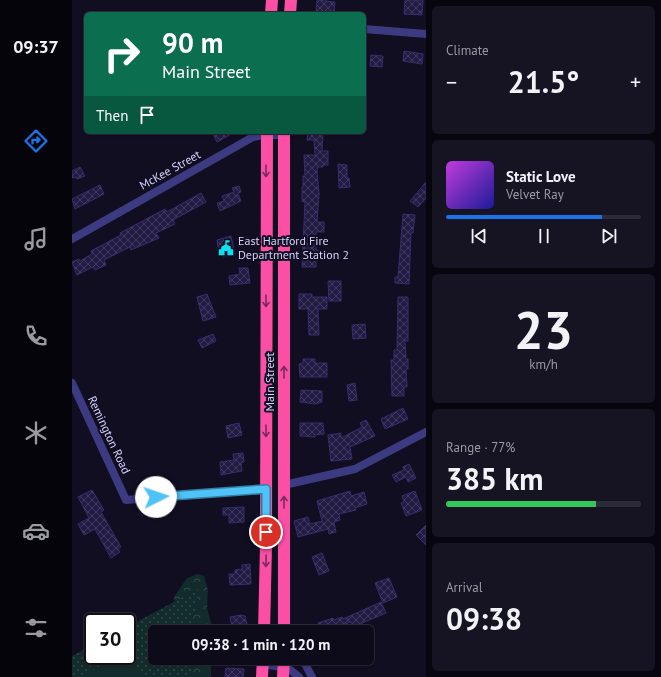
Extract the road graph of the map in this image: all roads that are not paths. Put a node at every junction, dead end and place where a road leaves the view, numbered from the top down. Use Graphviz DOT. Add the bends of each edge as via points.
graph roads {
  1 [pos="272,0"];
  2 [pos="291,0"];
  3 [pos="271,12"];
  4 [pos="290,12"];
  5 [pos="366,29"];
  6 [pos="426,34"];
  7 [pos="264,134"];
  8 [pos="267,134"];
  9 [pos="284,134"];
  10 [pos="266,235"];
  11 [pos="284,235"];
  12 [pos="72,239"];
  13 [pos="72,383"];
  14 [pos="426,432"];
  15 [pos="284,485"];
  16 [pos="266,489"];
  17 [pos="264,625"];
  18 [pos="285,625"];
  19 [pos="263,665"];
  20 [pos="306,665"];
  21 [pos="283,667"];
  22 [pos="262,677"];
  23 [pos="299,677"];
  24 [pos="312,677"];
  1 -- 3 [label="highway"];
  2 -- 4 [label="highway"];
  5 -- 6 [label="street"];
  7 -- 12 [label="street, McKee Street" via="250,139"];
  8 -- 10 [label="highway, Main Street, one-way"];
  9 -- 11 [label="highway, Main Street"];
  10 -- 11 [label="highway"];
  10 -- 16 [label="highway, Main Street, one-way"];
  15 -- 11 [label="highway, Main Street, one-way"];
  13 -- 16 [label="street, Remington Road" via="126,500"];
  14 -- 15 [label="street" via="355,469"];
  18 -- 15 [label="highway, Main Street, one-way"];
  16 -- 17 [label="highway, Main Street, one-way"];
  19 -- 22 [label="highway"];
  20 -- 24 [label="street"];
  21 -- 23 [label="street" via="292,670"];
}
